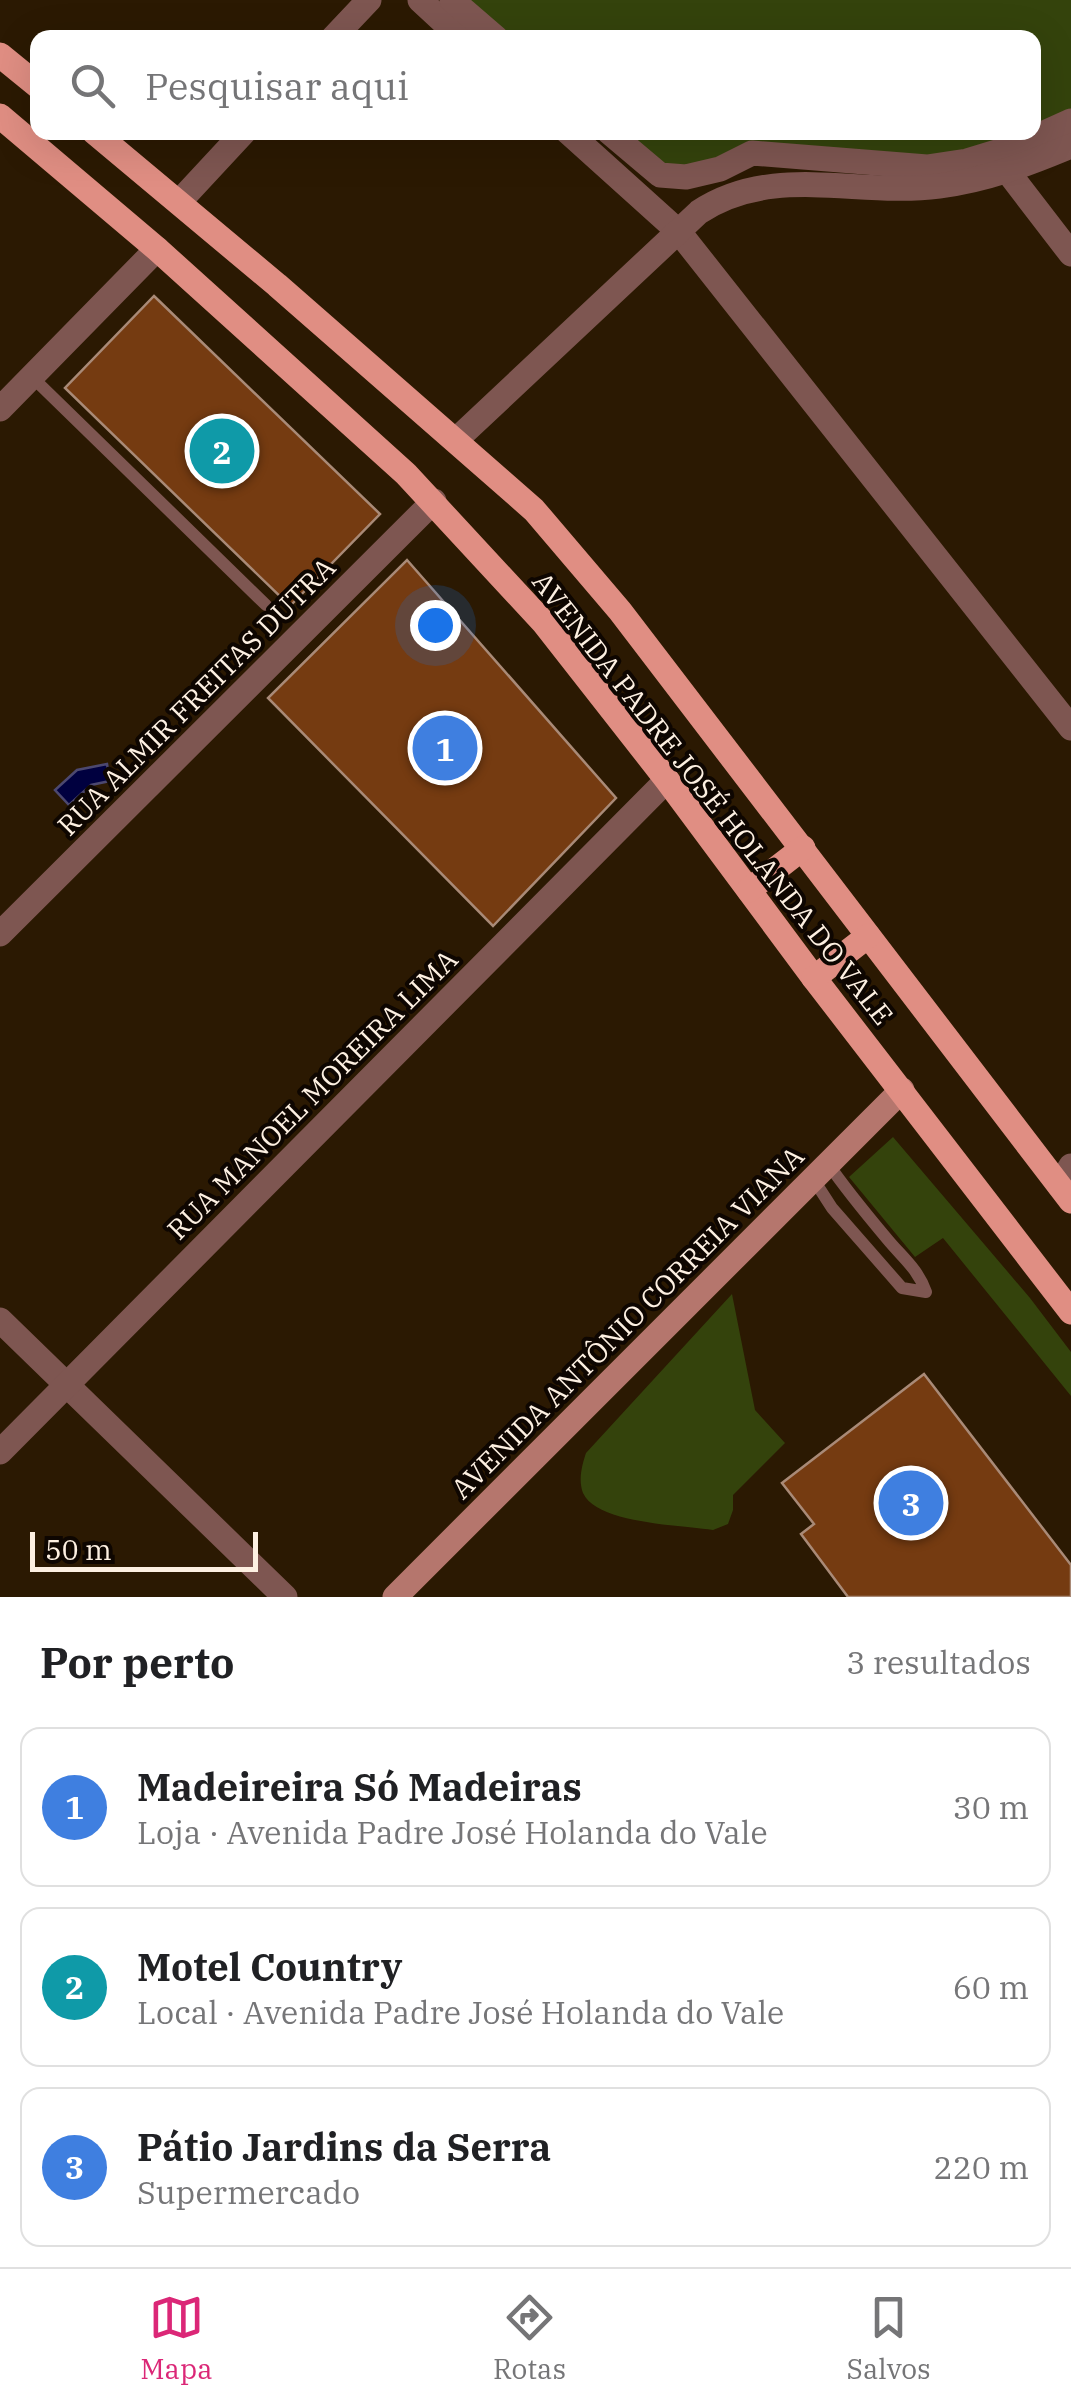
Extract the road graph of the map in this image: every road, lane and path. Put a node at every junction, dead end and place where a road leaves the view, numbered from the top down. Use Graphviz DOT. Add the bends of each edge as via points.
graph roads {
  1 [pos="368,0"];
  2 [pos="420,0"];
  3 [pos="452,0"];
  4 [pos="340,30"];
  5 [pos="453,30"];
  6 [pos="487,30"];
  7 [pos="0,55"];
  8 [pos="30,79"];
  9 [pos="0,116"];
  10 [pos="1071,121"];
  11 [pos="1041,134"];
  12 [pos="104,140"];
  13 [pos="237,140"];
  14 [pos="577,140"];
  15 [pos="618,140"];
  16 [pos="1028,140"];
  17 [pos="1071,146"];
  18 [pos="1008,172"];
  19 [pos="179,202"];
  20 [pos="678,232"];
  21 [pos="157,249"];
  22 [pos="1071,254"];
  23 [pos="32,376"];
  24 [pos="0,408"];
  25 [pos="456,440"];
  26 [pos="434,502"];
  27 [pos="266,605"];
  28 [pos="1071,728"];
  29 [pos="668,780"];
  30 [pos="802,848"];
  31 [pos="749,890"];
  32 [pos="0,934"];
  33 [pos="868,936"];
  34 [pos="814,978"];
  35 [pos="902,1090"];
  36 [pos="819,1170"];
  37 [pos="1067,1184"];
  38 [pos="1071,1312"];
  39 [pos="0,1320"];
  40 [pos="66,1384"];
  41 [pos="0,1452"];
  42 [pos="286,1597"];
  43 [pos="395,1597"];
  1 -- 4 [label="street"];
  2 -- 5 [label="street"];
  3 -- 6 [label="street"];
  7 -- 8 [label="main road"];
  9 -- 21 [label="main road, AVENIDA PADRE JOSÉ HOLANDA DO VALE"];
  10 -- 11 [label="street"];
  12 -- 19 [label="main road, AVENIDA PADRE JOSÉ HOLANDA DO VALE"];
  13 -- 19 [label="street"];
  14 -- 20 [label="street"];
  15 -- 16 [label="street" via="660,176 686,177 720,170 752,153 926,167"];
  17 -- 18 [label="street"];
  18 -- 20 [label="street" via="937,186 752,187 719,198"];
  18 -- 22 [label="street"];
  19 -- 25 [label="main road, AVENIDA PADRE JOSÉ HOLANDA DO VALE"];
  20 -- 25 [label="street"];
  20 -- 28 [label="street"];
  21 -- 23 [label="street"];
  21 -- 26 [label="main road, AVENIDA PADRE JOSÉ HOLANDA DO VALE"];
  23 -- 24 [label="street"];
  23 -- 27 [label="lane"];
  25 -- 30 [label="main road, AVENIDA PADRE JOSÉ HOLANDA DO VALE" via="534,510 620,611"];
  26 -- 29 [label="main road, AVENIDA PADRE JOSÉ HOLANDA DO VALE" via="544,623"];
  26 -- 32 [label="street, RUA ALMIR FREITAS DUTRA"];
  29 -- 31 [label="main road, AVENIDA PADRE JOSÉ HOLANDA DO VALE"];
  29 -- 40 [label="street, RUA MANOEL MOREIRA LIMA"];
  30 -- 31 [label="main road"];
  30 -- 33 [label="main road, AVENIDA PADRE JOSÉ HOLANDA DO VALE"];
  31 -- 34 [label="main road, AVENIDA PADRE JOSÉ HOLANDA DO VALE"];
  33 -- 34 [label="main road"];
  33 -- 37 [label="main road, AVENIDA PADRE JOSÉ HOLANDA DO VALE"];
  34 -- 35 [label="main road, AVENIDA PADRE JOSÉ HOLANDA DO VALE"];
  35 -- 36 [label="street, AVENIDA ANTÔNIO CORREIA VIANA"];
  35 -- 38 [label="main road, AVENIDA PADRE JOSÉ HOLANDA DO VALE"];
  36 -- 36 [label="lane" via="832,1208 902,1288 926,1292 919,1272"];
  36 -- 43 [label="street, AVENIDA ANTÔNIO CORREIA VIANA"];
  39 -- 40 [label="street"];
  40 -- 41 [label="street, RUA MANOEL MOREIRA LIMA"];
  40 -- 42 [label="street"];
}
